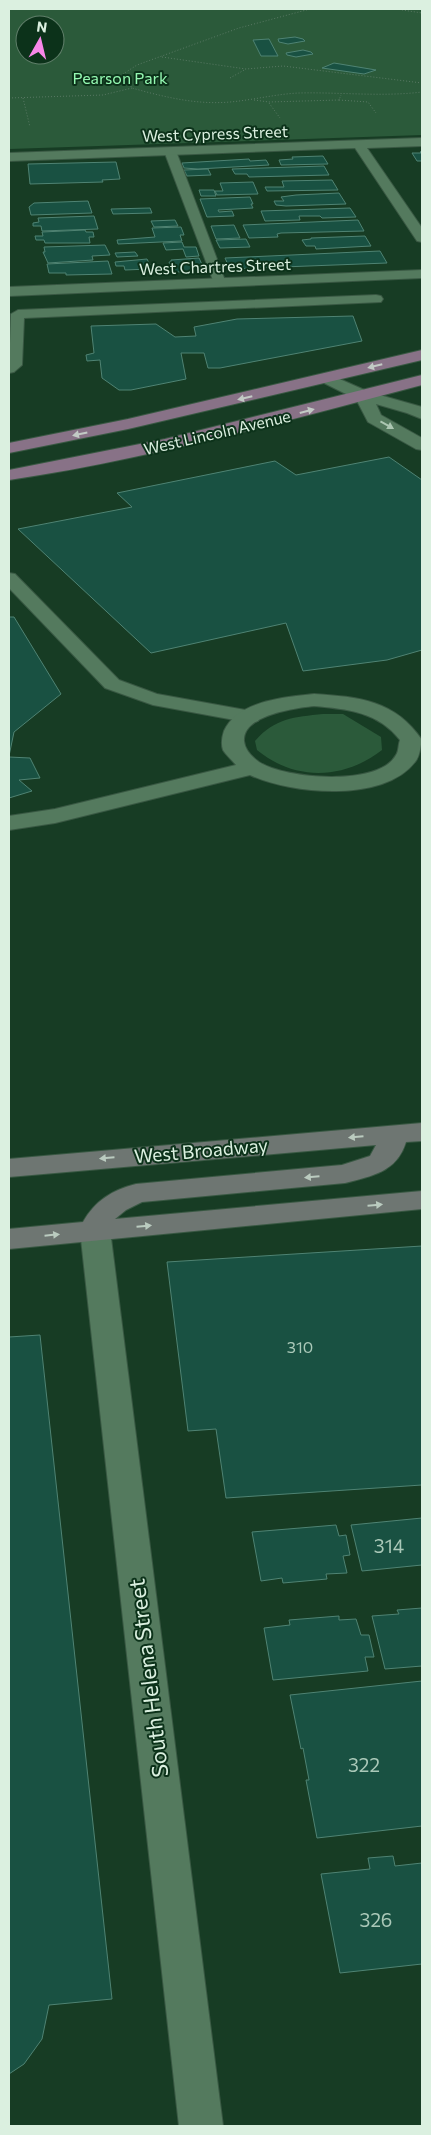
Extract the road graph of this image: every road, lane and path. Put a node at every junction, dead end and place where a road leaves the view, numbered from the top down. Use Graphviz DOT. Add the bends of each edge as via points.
graph roads {
  1 [pos="310,9"];
  2 [pos="396,9"];
  3 [pos="422,13"];
  4 [pos="160,57"];
  5 [pos="246,69"];
  6 [pos="230,78"];
  7 [pos="422,83"];
  8 [pos="132,88"];
  9 [pos="422,92"];
  10 [pos="341,95"];
  11 [pos="9,98"];
  12 [pos="23,98"];
  13 [pos="254,100"];
  14 [pos="340,100"];
  15 [pos="379,118"];
  16 [pos="30,128"];
  17 [pos="422,142"];
  18 [pos="358,144"];
  19 [pos="170,151"];
  20 [pos="9,157"];
  21 [pos="422,238"];
  22 [pos="422,274"];
  23 [pos="361,278"];
  24 [pos="220,283"];
  25 [pos="9,292"];
  26 [pos="422,355"];
  27 [pos="9,369"];
  28 [pos="326,378"];
  29 [pos="422,380"];
  30 [pos="363,396"];
  31 [pos="422,414"];
  32 [pos="422,445"];
  33 [pos="9,448"];
  34 [pos="9,475"];
  35 [pos="9,578"];
  36 [pos="251,717"];
  37 [pos="417,740"];
  38 [pos="252,768"];
  39 [pos="9,823"];
  40 [pos="408,1133"];
  41 [pos="9,1168"];
  42 [pos="422,1200"];
  43 [pos="95,1230"];
  44 [pos="9,1239"];
  45 [pos="201,2126"];
  1 -- 4 [label="path" via="239,28"];
  2 -- 3 [label="path"];
  4 -- 5 [label="path"];
  4 -- 8 [label="path" via="123,74"];
  5 -- 6 [label="path"];
  5 -- 7 [label="path" via="283,66"];
  8 -- 12 [label="path" via="104,95"];
  8 -- 13 [label="path" via="186,101"];
  9 -- 10 [label="path"];
  10 -- 13 [label="path" via="284,93"];
  10 -- 14 [label="path"];
  11 -- 12 [label="path"];
  12 -- 16 [label="path"];
  13 -- 14 [label="path"];
  14 -- 15 [label="path" via="368,102"];
  17 -- 18 [label="street, West Cypress Street"];
  18 -- 19 [label="street, West Cypress Street"];
  18 -- 21 [label="street"];
  19 -- 20 [label="street, West Cypress Street"];
  19 -- 24 [label="lane"];
  22 -- 23 [label="street, West Chartres Street"];
  23 -- 24 [label="street, West Chartres Street"];
  23 -- 27 [label="lane" via="376,299 18,314 15,365"];
  24 -- 25 [label="street, West Chartres Street"];
  26 -- 28 [label="main road, West Lincoln Avenue, one-way"];
  28 -- 30 [label="street"];
  28 -- 33 [label="main road, West Lincoln Avenue, one-way"];
  29 -- 30 [label="main road, West Lincoln Avenue"];
  30 -- 31 [label="street"];
  30 -- 32 [label="street, one-way" via="374,418"];
  34 -- 30 [label="main road, West Lincoln Avenue, one-way" via="123,454"];
  35 -- 36 [label="lane" via="112,684 154,699"];
  36 -- 37 [label="street" via="289,703 314,700 344,702 386,714"];
  36 -- 38 [label="street" via="242,722 233,736 234,749"];
  37 -- 38 [label="street" via="406,758 390,771 367,780 337,785 308,784 278,779"];
  38 -- 39 [label="street" via="55,816"];
  40 -- 41 [label="main road, West Broadway, one-way"];
  40 -- 43 [label="main road, West Broadway, one-way" via="380,1162 345,1174 136,1193 110,1207 99,1218"];
  43 -- 42 [label="main road, one-way"];
  44 -- 43 [label="main road, one-way"];
  43 -- 45 [label="street, South Helena Street"];
}
